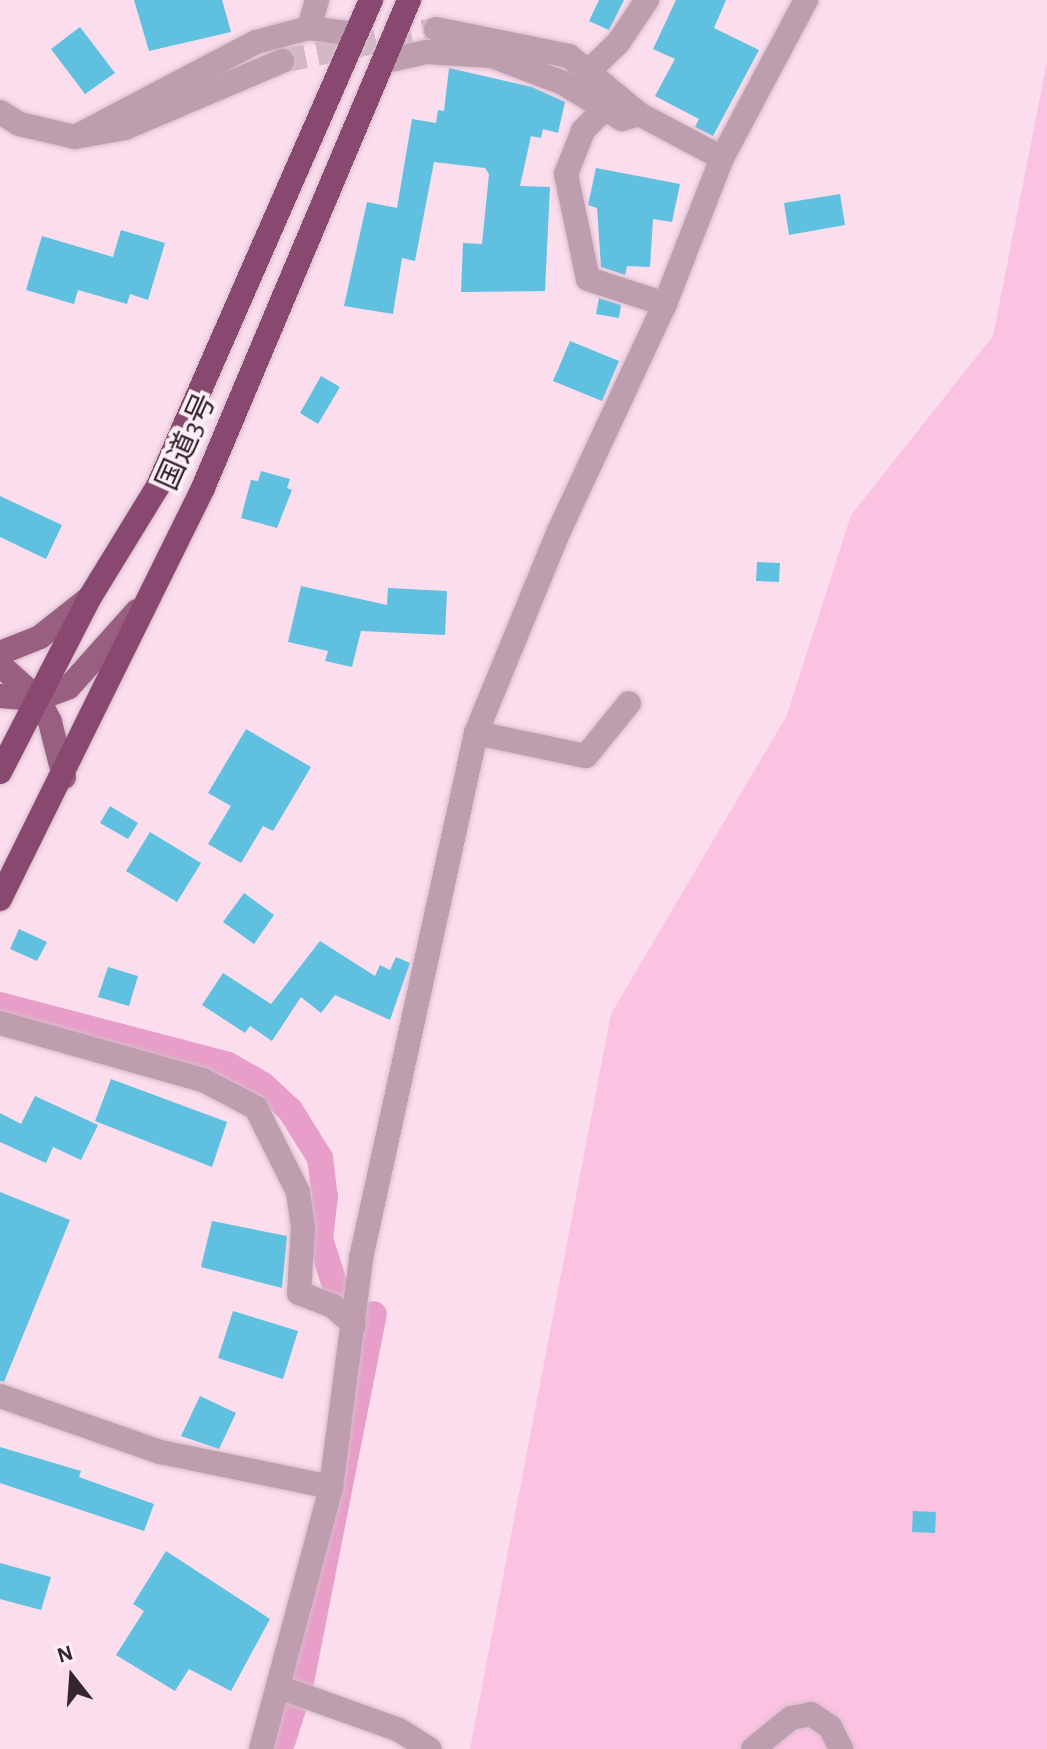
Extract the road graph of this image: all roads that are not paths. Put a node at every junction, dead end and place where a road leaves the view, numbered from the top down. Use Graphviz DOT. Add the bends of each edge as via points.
graph roads {
  1 [pos="317,0"];
  2 [pos="409,0"];
  3 [pos="647,0"];
  4 [pos="806,0"];
  5 [pos="364,12"];
  6 [pos="309,28"];
  7 [pos="436,29"];
  8 [pos="282,61"];
  9 [pos="386,61"];
  10 [pos="590,70"];
  11 [pos="602,111"];
  12 [pos="0,112"];
  13 [pos="639,114"];
  14 [pos="75,137"];
  15 [pos="722,158"];
  16 [pos="665,304"];
  17 [pos="90,597"];
  18 [pos="143,603"];
  19 [pos="0,653"];
  20 [pos="0,665"];
  21 [pos="0,696"];
  22 [pos="38,699"];
  23 [pos="629,703"];
  24 [pos="476,733"];
  25 [pos="0,772"];
  26 [pos="64,777"];
  27 [pos="0,899"];
  28 [pos="0,1023"];
  29 [pos="354,1325"];
  30 [pos="0,1396"];
  31 [pos="331,1487"];
  32 [pos="279,1687"];
  33 [pos="261,1749"];
  34 [pos="429,1749"];
  35 [pos="753,1749"];
  36 [pos="841,1749"];
  1 -- 6 [label="street"];
  2 -- 9 [label="highway, 国道3号"];
  3 -- 10 [label="street" via="618,43"];
  4 -- 15 [label="street"];
  5 -- 6 [label="street"];
  5 -- 17 [label="highway, 国道3号" via="263,256 158,486"];
  6 -- 14 [label="street" via="256,42"];
  7 -- 10 [label="street" via="569,56"];
  8 -- 14 [label="street" via="125,128"];
  9 -- 11 [label="street" via="426,52 492,56 563,83"];
  9 -- 18 [label="highway, 国道3号" via="203,488"];
  10 -- 13 [label="street"];
  11 -- 13 [label="street" via="622,119"];
  11 -- 16 [label="street" via="583,131 566,174 588,279"];
  12 -- 14 [label="street" via="19,124"];
  13 -- 15 [label="street"];
  15 -- 16 [label="street"];
  16 -- 24 [label="street" via="559,531"];
  17 -- 19 [label="main road" via="40,637"];
  17 -- 22 [label="highway, 国道3号"];
  18 -- 22 [label="main road" via="69,687"];
  18 -- 26 [label="highway, 国道3号"];
  20 -- 22 [label="main road"];
  21 -- 22 [label="main road"];
  22 -- 25 [label="highway, 国道3号"];
  22 -- 26 [label="main road"];
  23 -- 24 [label="street" via="586,756"];
  24 -- 29 [label="street" via="361,1258"];
  26 -- 27 [label="highway, 国道3号"];
  28 -- 29 [label="street" via="203,1080 256,1108 298,1192 303,1228 299,1293 333,1306"];
  29 -- 31 [label="street"];
  30 -- 31 [label="street" via="160,1452"];
  31 -- 32 [label="street"];
  32 -- 33 [label="street"];
  32 -- 34 [label="street" via="399,1730"];
  35 -- 36 [label="street" via="791,1718 811,1714 830,1727"];
}
